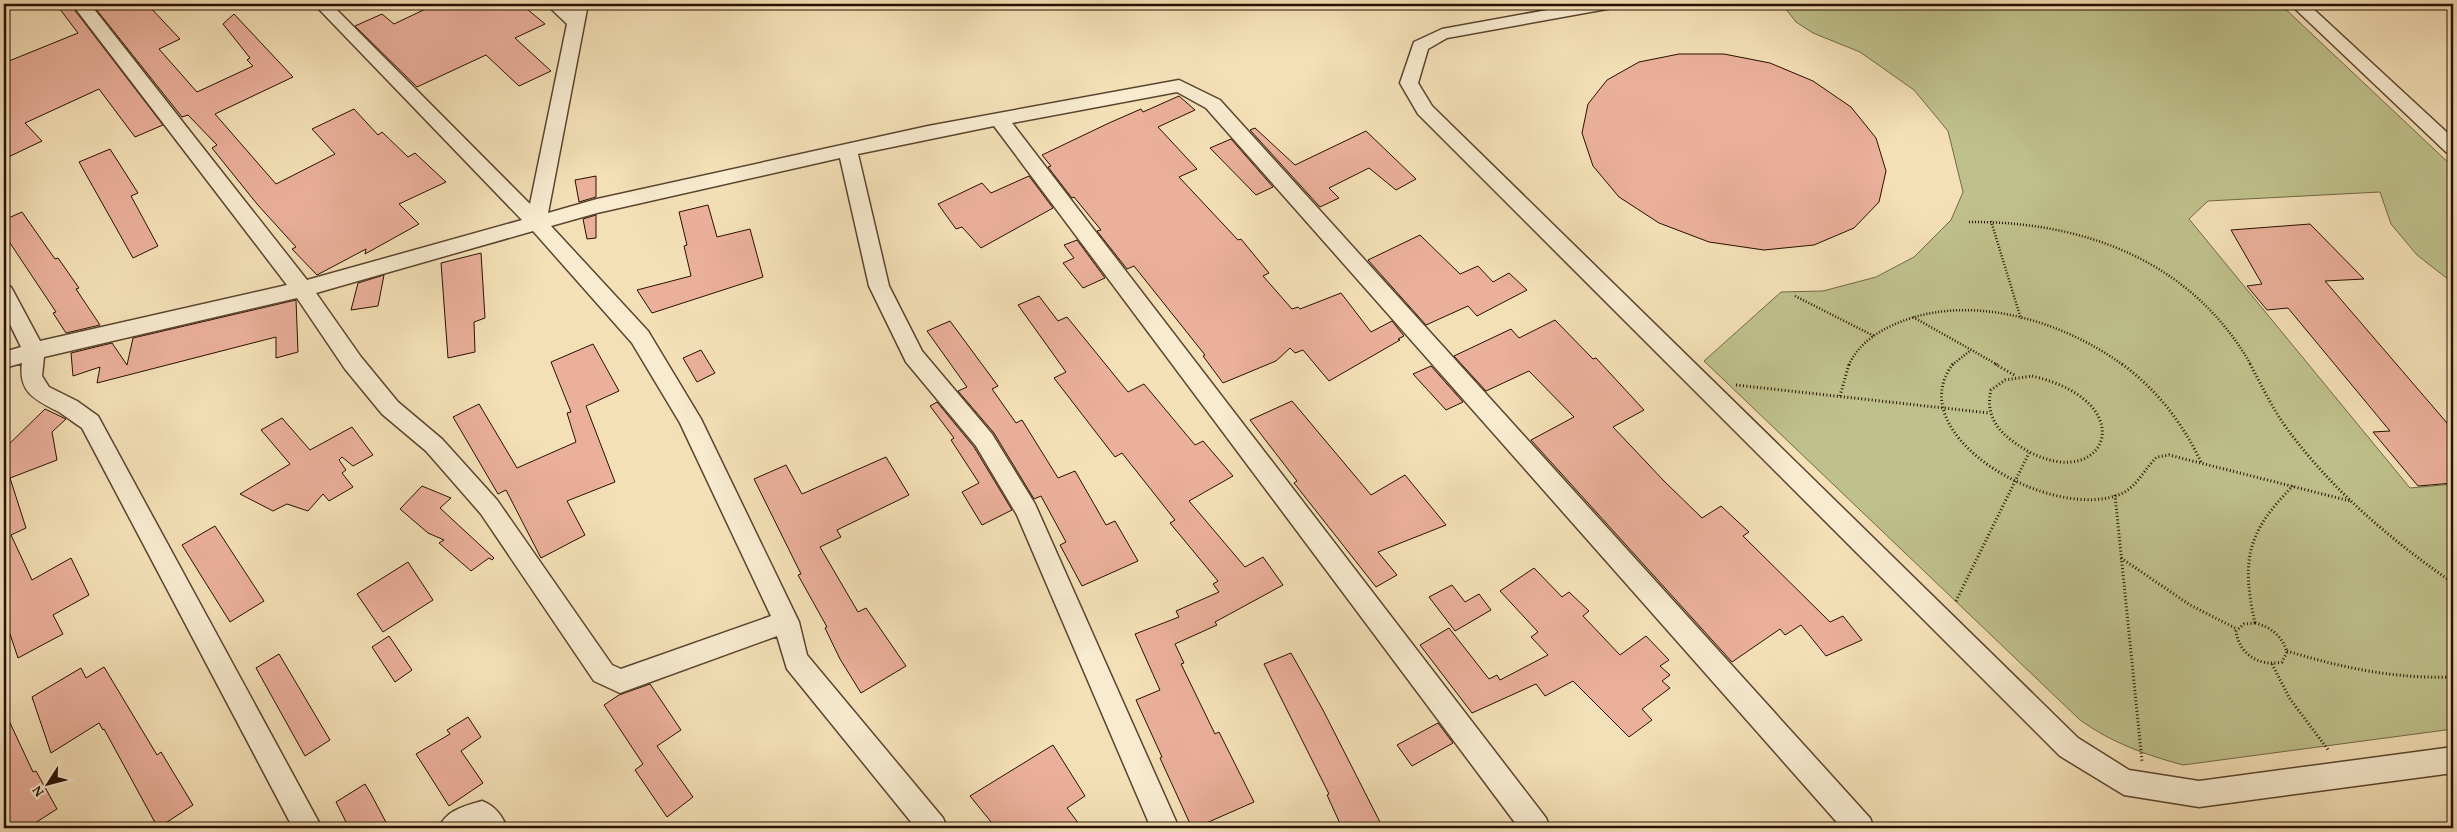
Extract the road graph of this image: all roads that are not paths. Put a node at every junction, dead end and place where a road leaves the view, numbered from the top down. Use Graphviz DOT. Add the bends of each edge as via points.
graph roads {
  1 [pos="81,4"];
  2 [pos="322,4"];
  3 [pos="554,4"];
  4 [pos="580,4"];
  5 [pos="1607,4"];
  6 [pos="2298,4"];
  7 [pos="577,23"];
  8 [pos="998,118"];
  9 [pos="2453,148"];
  10 [pos="848,151"];
  11 [pos="536,222"];
  12 [pos="302,289"];
  13 [pos="4,292"];
  14 [pos="34,351"];
  15 [pos="4,360"];
  16 [pos="786,622"];
  17 [pos="2453,760"];
  18 [pos="308,828"];
  19 [pos="454,828"];
  20 [pos="493,828"];
  21 [pos="933,828"];
  22 [pos="1165,828"];
  23 [pos="1536,828"];
  24 [pos="1860,828"];
  1 -- 12 [label="street"];
  2 -- 11 [label="street"];
  3 -- 7 [label="street"];
  4 -- 7 [label="street"];
  5 -- 17 [label="street" via="1442,34 1420,46 1409,83 1425,110 2069,747 2124,782 2199,794"];
  6 -- 9 [label="street"];
  7 -- 11 [label="street"];
  8 -- 10 [label="street"];
  8 -- 23 [label="street"];
  8 -- 24 [label="street" via="1178,86 1213,104"];
  10 -- 11 [label="street"];
  10 -- 22 [label="street" via="879,286 914,356 984,440 1027,511"];
  11 -- 12 [label="street"];
  11 -- 16 [label="street" via="640,337 690,419"];
  12 -- 14 [label="street"];
  12 -- 16 [label="street" via="352,363 390,408 434,445 489,507 603,674 620,681"];
  13 -- 14 [label="street"];
  14 -- 15 [label="street"];
  14 -- 18 [label="street" via="31,377 41,393 90,422"];
  16 -- 21 [label="street" via="796,661"];
  19 -- 20 [label="street" via="482,814"];
}
